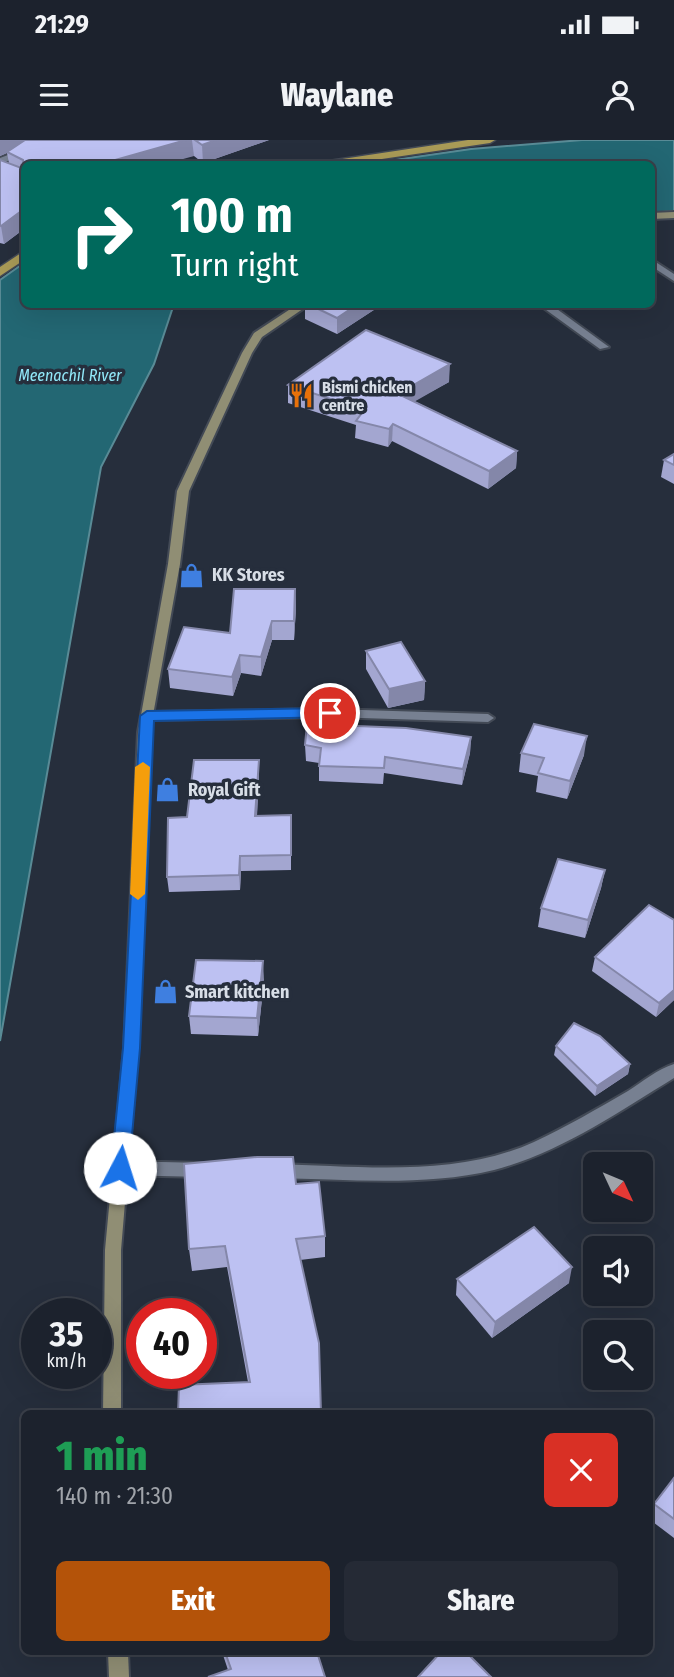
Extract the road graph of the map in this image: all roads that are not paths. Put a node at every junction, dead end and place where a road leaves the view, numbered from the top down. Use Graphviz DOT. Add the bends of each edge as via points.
graph roads {
  1 [pos="56,140"];
  2 [pos="490,140"];
  3 [pos="0,161"];
  4 [pos="349,161"];
  5 [pos="674,215"];
  6 [pos="655,216"];
  7 [pos="21,257"];
  8 [pos="655,265"];
  9 [pos="0,272"];
  10 [pos="674,278"];
  11 [pos="299,308"];
  12 [pos="548,308"];
  13 [pos="604,347"];
  14 [pos="147,716"];
  15 [pos="488,718"];
  16 [pos="674,1070"];
  17 [pos="120,1168"];
  18 [pos="216,1170"];
  19 [pos="257,1171"];
  20 [pos="112,1410"];
  21 [pos="118,1655"];
  22 [pos="119,1677"];
  1 -- 3 [label="street"];
  2 -- 4 [label="main road"];
  5 -- 6 [label="street"];
  7 -- 9 [label="main road"];
  8 -- 10 [label="street"];
  11 -- 14 [label="street" via="258,335 183,491"];
  12 -- 13 [label="street"];
  14 -- 15 [label="street" via="330,713"];
  14 -- 17 [label="street" via="131,1048"];
  16 -- 19 [label="street" via="519,1156 441,1172"];
  17 -- 18 [label="street"];
  17 -- 20 [label="street" via="113,1250"];
  21 -- 22 [label="street"];
}
